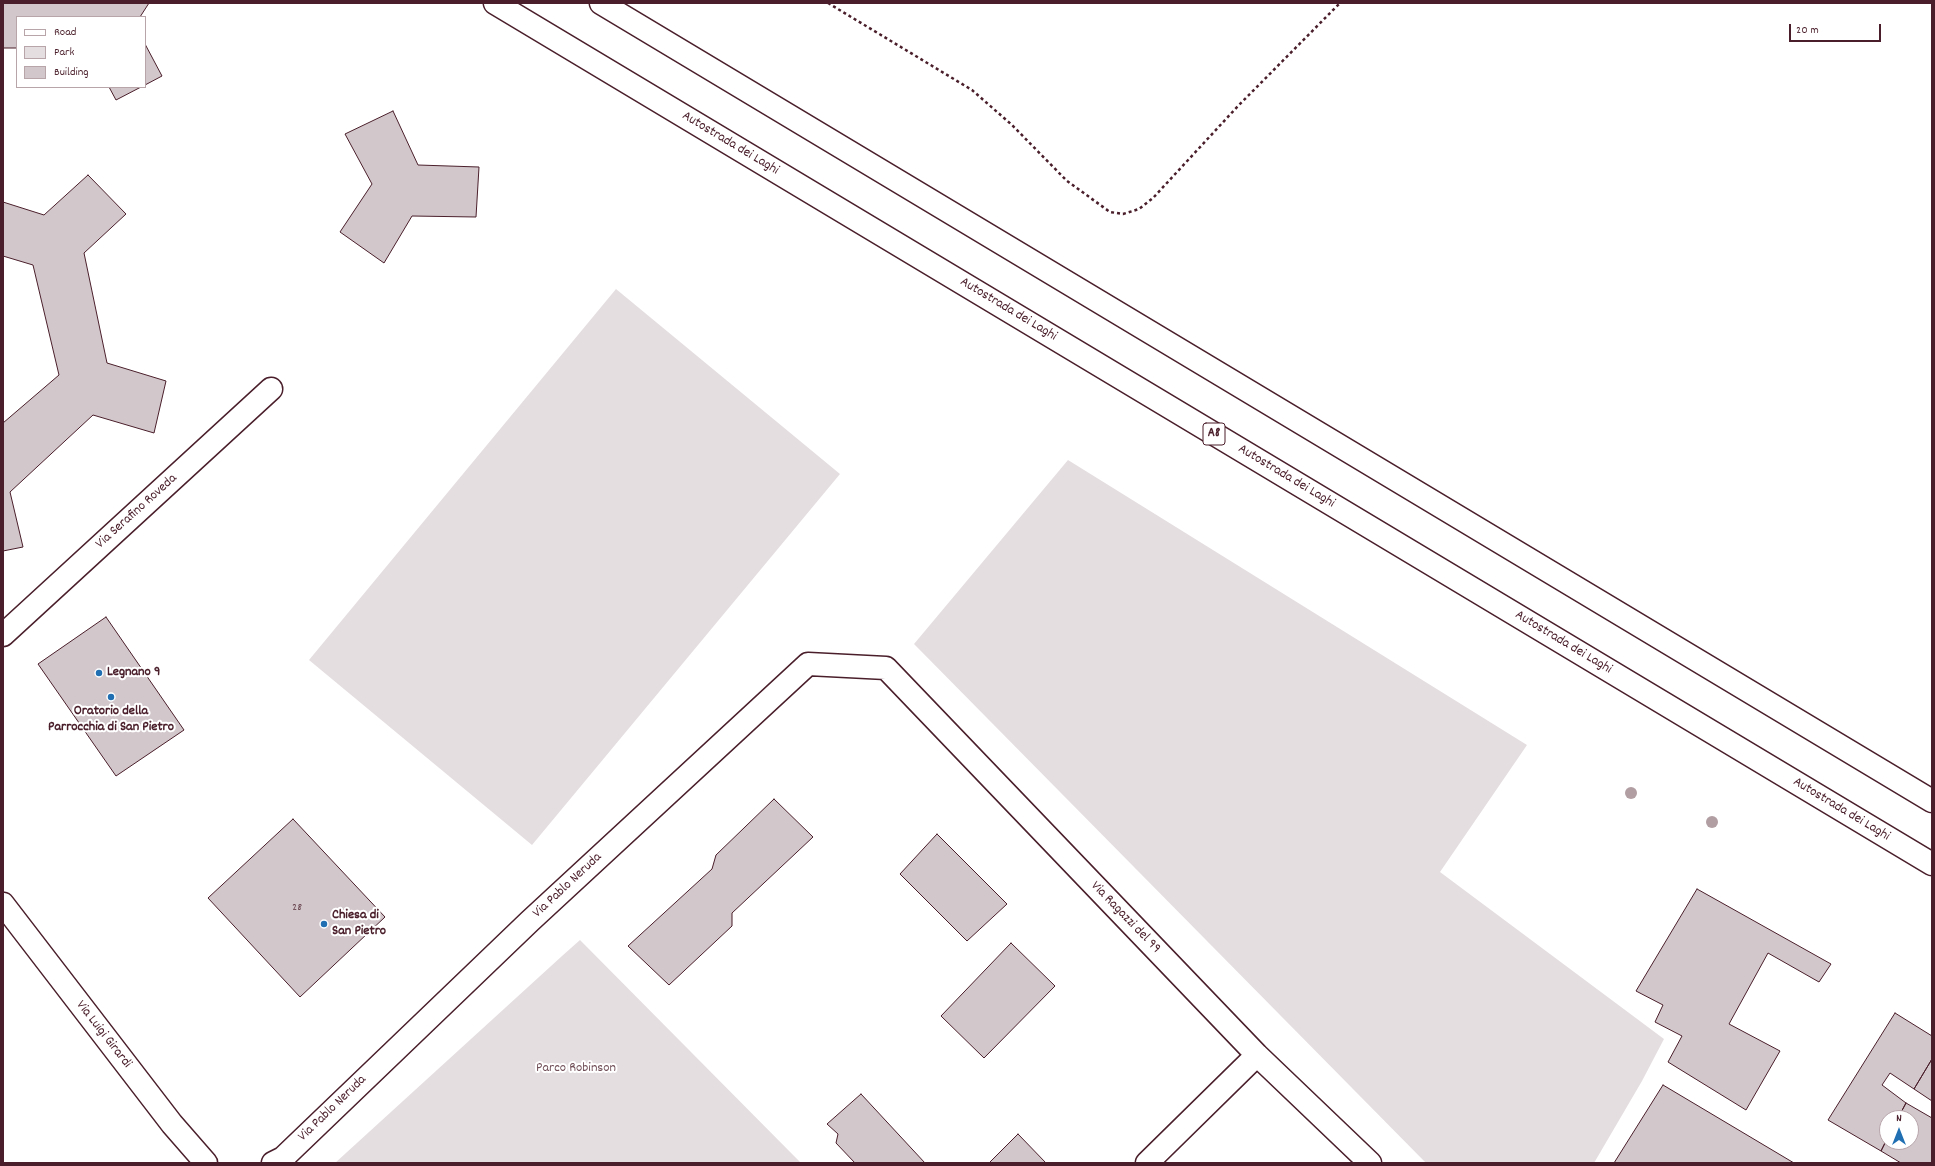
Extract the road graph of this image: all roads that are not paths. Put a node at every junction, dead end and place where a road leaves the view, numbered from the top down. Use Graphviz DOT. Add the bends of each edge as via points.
graph roads {
  1 [pos="495,3"];
  2 [pos="601,3"];
  3 [pos="271,389"];
  4 [pos="3,635"];
  5 [pos="886,668"];
  6 [pos="1932,800"];
  7 [pos="1932,864"];
  8 [pos="3,904"];
  9 [pos="1257,1055"];
  10 [pos="206,1163"];
  11 [pos="273,1163"];
  12 [pos="1147,1163"];
  13 [pos="1370,1163"];
  1 -- 7 [label="main road, Autostrada dei Laghi / A8"];
  2 -- 6 [label="main road"];
  3 -- 4 [label="main road, Via Serafino Roveda"];
  5 -- 9 [label="main road, Via Ragazzi del 99"];
  5 -- 11 [label="main road, Via Pablo Neruda" via="808,664 530,922 282,1158"];
  8 -- 10 [label="main road, Via Luigi Girardi" via="172,1124"];
  9 -- 12 [label="main road"];
  9 -- 13 [label="main road, Via Ragazzi del 99"];
}
